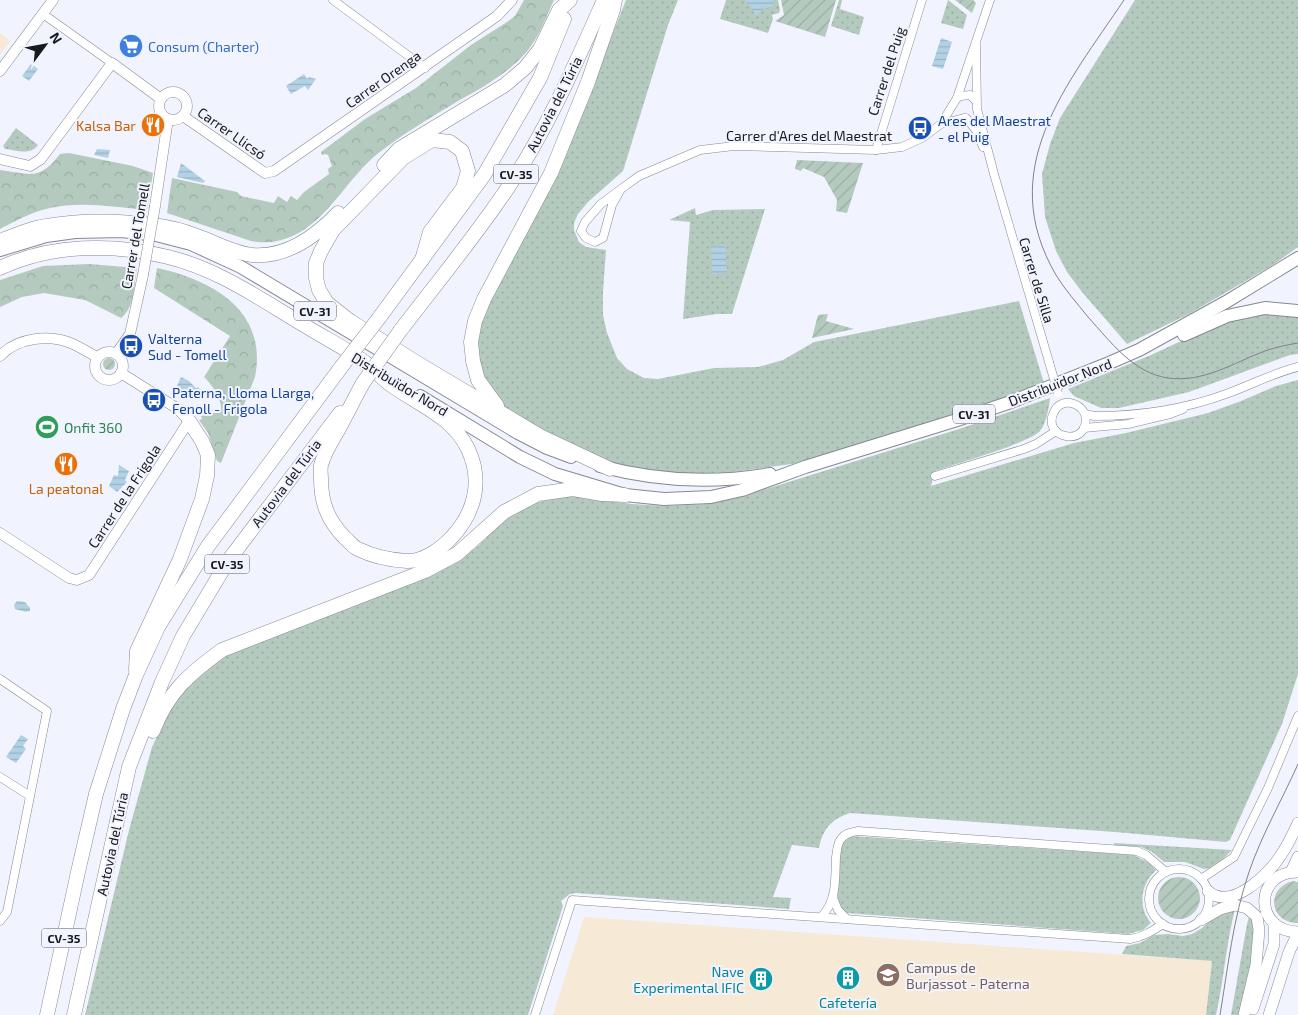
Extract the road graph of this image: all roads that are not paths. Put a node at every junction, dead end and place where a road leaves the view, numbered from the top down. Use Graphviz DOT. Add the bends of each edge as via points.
graph roads {
  1 [pos="53,0"];
  2 [pos="333,0"];
  3 [pos="512,0"];
  4 [pos="571,0"];
  5 [pos="604,0"];
  6 [pos="614,0"];
  7 [pos="922,0"];
  8 [pos="990,0"];
  9 [pos="43,14"];
  10 [pos="976,45"];
  11 [pos="112,63"];
  12 [pos="425,68"];
  13 [pos="0,72"];
  14 [pos="161,99"];
  15 [pos="956,102"];
  16 [pos="977,105"];
  17 [pos="183,116"];
  18 [pos="965,118"];
  19 [pos="168,119"];
  20 [pos="941,124"];
  21 [pos="876,150"];
  22 [pos="0,159"];
  23 [pos="265,173"];
  24 [pos="994,174"];
  25 [pos="620,189"];
  26 [pos="0,241"];
  27 [pos="0,250"];
  28 [pos="1298,258"];
  29 [pos="422,260"];
  30 [pos="0,268"];
  31 [pos="1298,311"];
  32 [pos="1139,350"];
  33 [pos="116,354"];
  34 [pos="0,356"];
  35 [pos="98,357"];
  36 [pos="367,364"];
  37 [pos="1298,367"];
  38 [pos="121,373"];
  39 [pos="363,383"];
  40 [pos="1058,393"];
  41 [pos="1203,401"];
  42 [pos="1068,402"];
  43 [pos="1054,410"];
  44 [pos="1085,414"];
  45 [pos="508,417"];
  46 [pos="189,421"];
  47 [pos="1084,428"];
  48 [pos="1056,431"];
  49 [pos="805,467"];
  50 [pos="610,469"];
  51 [pos="936,476"];
  52 [pos="625,495"];
  53 [pos="0,533"];
  54 [pos="136,675"];
  55 [pos="0,679"];
  56 [pos="1298,716"];
  57 [pos="130,767"];
  58 [pos="0,777"];
  59 [pos="30,796"];
  60 [pos="1298,824"];
  61 [pos="1298,857"];
  62 [pos="1166,872"];
  63 [pos="1294,872"];
  64 [pos="1201,879"];
  65 [pos="1208,891"];
  66 [pos="833,898"];
  67 [pos="822,916"];
  68 [pos="846,918"];
  69 [pos="1201,920"];
  70 [pos="0,921"];
  71 [pos="1163,924"];
  72 [pos="1274,924"];
  73 [pos="1298,932"];
  74 [pos="48,1010"];
  75 [pos="74,1012"];
  76 [pos="535,1015"];
  77 [pos="1244,1015"];
  78 [pos="1251,1015"];
  79 [pos="1269,1015"];
  1 -- 9 [label="street"];
  2 -- 12 [label="street"];
  3 -- 12 [label="street, Carrer Orenga" via="501,13"];
  4 -- 26 [label="highway" via="559,10 540,49 505,85 399,149 327,225 293,248 252,255 193,234 113,221 38,227"];
  4 -- 29 [label="highway, Autovia del Túria / CV-35" via="540,78 484,176"];
  5 -- 39 [label="highway, Autovia del Túria / CV-35, bridge" via="542,132 507,188"];
  6 -- 45 [label="highway" via="588,82 551,173 475,321 471,342 478,380"];
  7 -- 21 [label="street, Carrer del Puig"];
  8 -- 10 [label="street, Carrer de Silla"];
  9 -- 11 [label="street"];
  9 -- 13 [label="street"];
  10 -- 15 [label="street, Carrer de Silla"];
  10 -- 16 [label="street, Carrer de Silla"];
  11 -- 14 [label="street"];
  11 -- 22 [label="street" via="41,159 30,166"];
  12 -- 23 [label="street, Carrer Orenga" via="274,171"];
  14 -- 17 [label="street" via="173,92 180,95 186,105"];
  14 -- 19 [label="street" via="159,107"];
  15 -- 16 [label="street" via="961,96 970,95"];
  15 -- 18 [label="street" via="956,114"];
  15 -- 20 [label="street, Carrer d'Ares del Maestrat"];
  16 -- 18 [label="street" via="973,116"];
  16 -- 24 [label="street, Carrer de Silla"];
  17 -- 19 [label="street" via="176,120"];
  17 -- 23 [label="street, Carrer Llicsó"];
  18 -- 20 [label="street, Carrer d'Ares del Maestrat"];
  18 -- 24 [label="street, Carrer de Silla" via="976,130"];
  19 -- 33 [label="street, Carrer del Tomell, bridge" via="143,275 130,334"];
  20 -- 21 [label="street, Carrer d'Ares del Maestrat" via="902,147"];
  21 -- 25 [label="street, Carrer d'Ares del Maestrat" via="734,146 700,150 639,176"];
  24 -- 40 [label="street, Carrer de Silla, bridge"];
  25 -- 25 [label="street, Carrer d'Ares del Maestrat" via="585,222 581,232 586,238 595,242 603,238"];
  27 -- 50 [label="main road, Distribuïdor Nord / CV-31" via="46,236 75,232 122,231 191,244 241,267 518,433 547,448"];
  28 -- 32 [label="main road, Distribuïdor Nord / CV-31"];
  29 -- 45 [label="highway" via="430,232 463,188 468,171 462,152 450,142 432,140 403,158 334,230 316,263 318,290 327,303 350,321"];
  29 -- 54 [label="highway, Autovia del Túria / CV-35, bridge" via="208,546 158,627"];
  30 -- 36 [label="highway, Distribuïdor Nord / CV-31" via="35,256 78,248 129,249 168,257 201,267 239,287"];
  31 -- 32 [label="main road" via="1265,308 1227,316 1160,346"];
  32 -- 49 [label="main road, Distribuïdor Nord / CV-31" via="1011,402"];
  33 -- 35 [label="street" via="106,352"];
  33 -- 38 [label="street" via="122,361"];
  34 -- 35 [label="street" via="28,340 49,338 72,343"];
  35 -- 38 [label="street" via="94,366 102,378 111,380"];
  36 -- 39 [label="highway" via="390,384 445,419 459,434 474,466 477,484 468,517 446,544 412,561 385,559 356,549 335,527 321,496 321,466"];
  36 -- 52 [label="main road, Distribuïdor Nord / CV-31" via="536,465"];
  37 -- 41 [label="street" via="1279,371"];
  38 -- 46 [label="street" via="178,409"];
  39 -- 57 [label="highway, Autovia del Túria / CV-35" via="228,561 183,636"];
  40 -- 42 [label="street"];
  40 -- 43 [label="street, Carrer de Silla"];
  41 -- 44 [label="street" via="1128,414"];
  41 -- 47 [label="street" via="1170,414 1128,424"];
  42 -- 43 [label="street"];
  42 -- 44 [label="street" via="1079,406"];
  43 -- 48 [label="street" via="1052,421"];
  44 -- 47 [label="street"];
  45 -- 50 [label="highway"];
  46 -- 53 [label="street, Carrer de la Frigola" via="90,575 77,580 69,578"];
  46 -- 54 [label="highway" via="208,455 207,476 180,559 136,651"];
  47 -- 48 [label="street" via="1071,437"];
  48 -- 51 [label="street" via="1024,449"];
  49 -- 50 [label="main road, Distribuïdor Nord / CV-31" via="747,478 712,480 655,477"];
  49 -- 52 [label="main road, Distribuïdor Nord / CV-31" via="742,490 711,497 664,499"];
  52 -- 57 [label="highway" via="573,489 538,494 504,512 457,554 425,571 222,650 194,670 171,696 145,749"];
  54 -- 74 [label="highway, Autovia del Túria / CV-35" via="96,794"];
  55 -- 59 [label="street" via="47,711"];
  56 -- 64 [label="street" via="1234,858"];
  57 -- 75 [label="highway, Autovia del Túria / CV-35"];
  58 -- 59 [label="street"];
  59 -- 70 [label="street" via="7,912"];
  60 -- 65 [label="main road" via="1282,854 1264,876 1245,890 1221,898"];
  61 -- 63 [label="main road"];
  62 -- 64 [label="street" via="1184,870"];
  62 -- 66 [label="street" via="1137,851 858,831 840,839"];
  62 -- 71 [label="street" via="1153,885 1149,902"];
  63 -- 72 [label="main road" via="1281,874 1273,880 1264,897 1268,916"];
  64 -- 65 [label="street"];
  65 -- 69 [label="street" via="1208,907"];
  66 -- 67 [label="street"];
  66 -- 68 [label="street"];
  67 -- 68 [label="street"];
  67 -- 76 [label="street" via="572,900"];
  68 -- 71 [label="street" via="1130,939 1139,938"];
  69 -- 71 [label="street" via="1182,929"];
  69 -- 77 [label="main road" via="1235,905 1247,908 1257,917 1256,966"];
  72 -- 73 [label="main road" via="1281,929"];
  72 -- 78 [label="main road" via="1274,944"];
  73 -- 79 [label="main road"];
}
